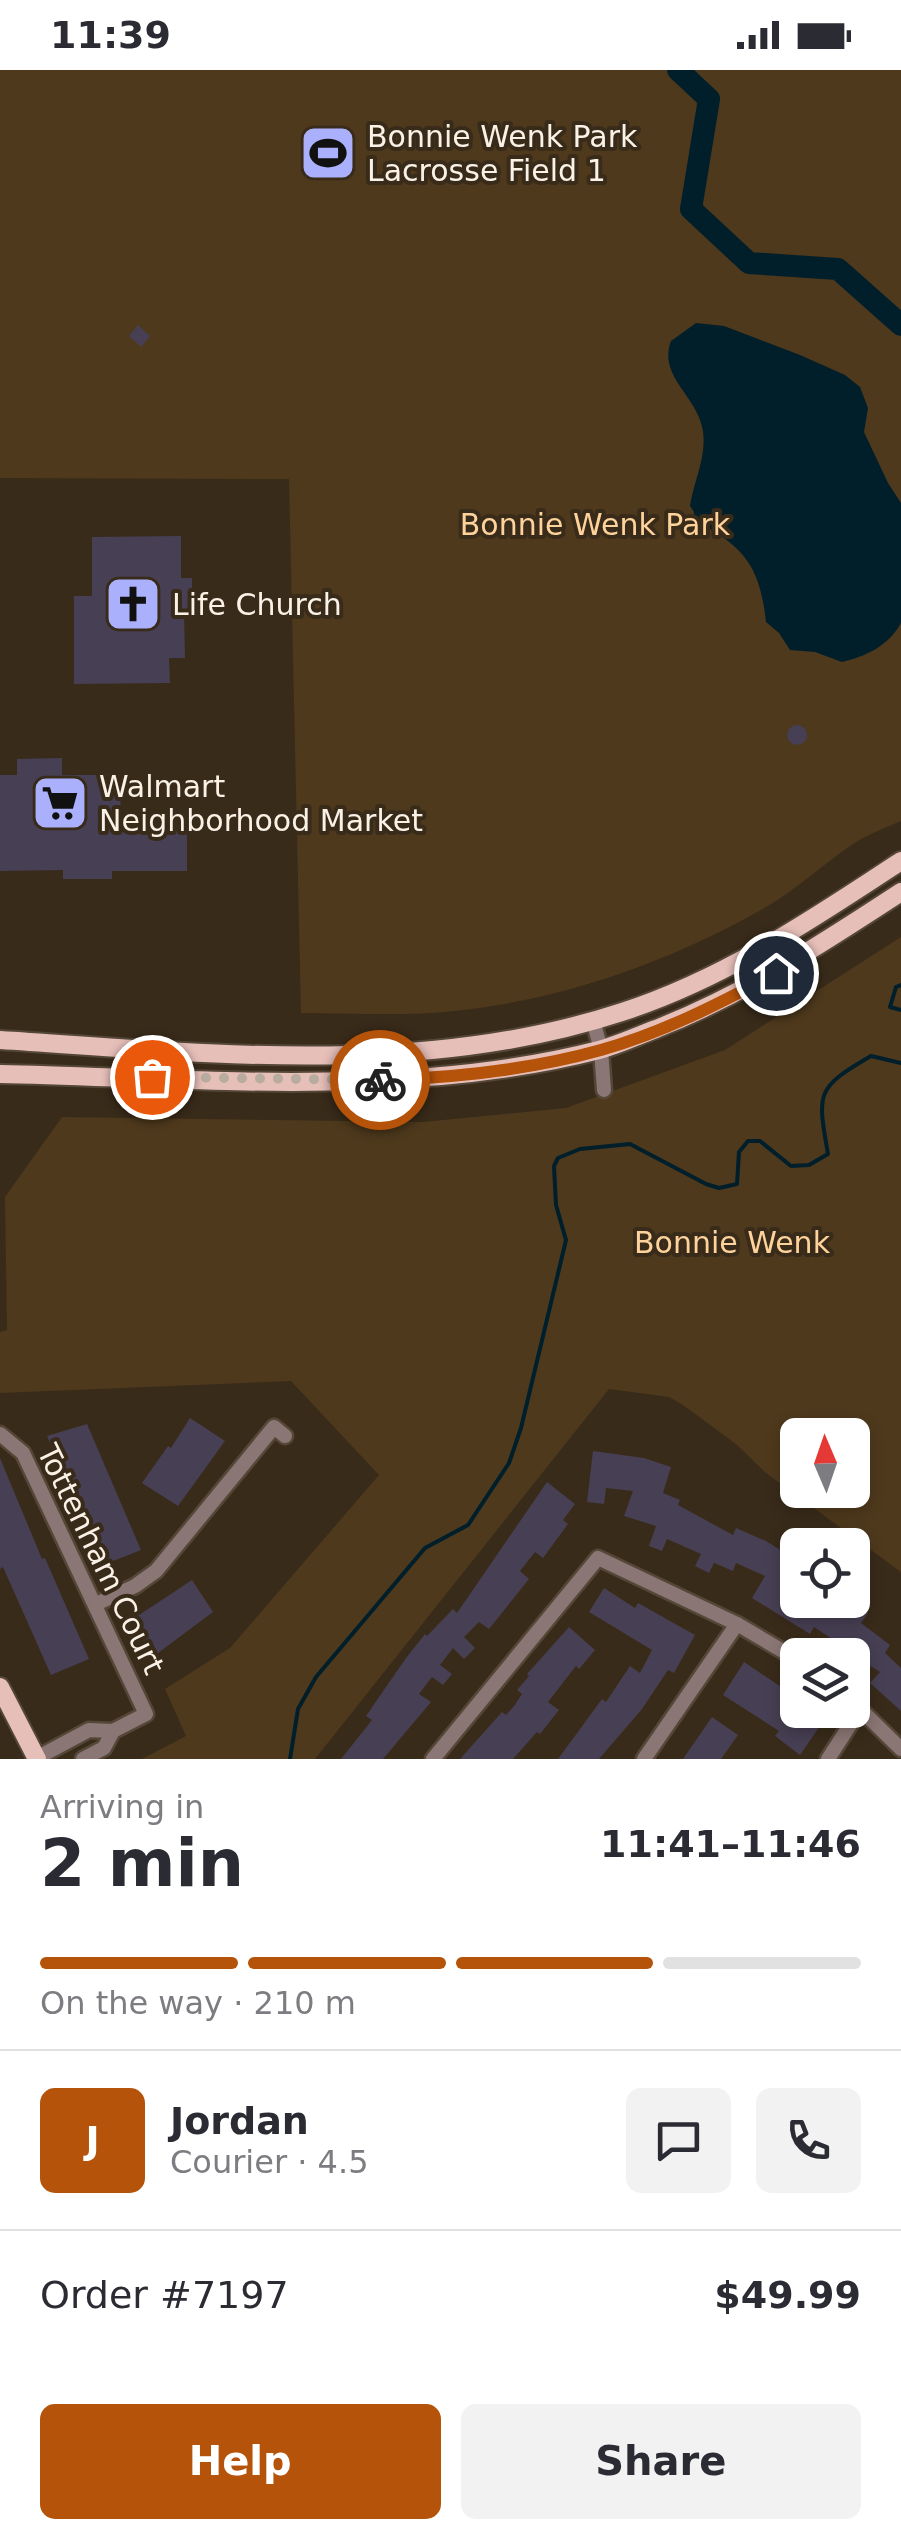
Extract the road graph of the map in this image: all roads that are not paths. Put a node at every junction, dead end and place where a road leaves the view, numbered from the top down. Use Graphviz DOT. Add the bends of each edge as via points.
graph roads {
  1 [pos="901,861"];
  2 [pos="901,892"];
  3 [pos="593,1020"];
  4 [pos="0,1040"];
  5 [pos="602,1050"];
  6 [pos="292,1053"];
  7 [pos="0,1074"];
  8 [pos="292,1080"];
  9 [pos="604,1090"];
  10 [pos="0,1434"];
  11 [pos="285,1436"];
  12 [pos="96,1604"];
  13 [pos="737,1624"];
  14 [pos="780,1649"];
  15 [pos="0,1686"];
  16 [pos="870,1718"];
  17 [pos="844,1728"];
  18 [pos="113,1731"];
  19 [pos="901,1749"];
  20 [pos="36,1758"];
  21 [pos="83,1759"];
  22 [pos="433,1759"];
  23 [pos="644,1759"];
  24 [pos="828,1759"];
  1 -- 3 [label="main road" via="748,957"];
  2 -- 5 [label="main road" via="734,996"];
  3 -- 5 [label="street"];
  3 -- 6 [label="main road" via="442,1052"];
  4 -- 6 [label="main road"];
  5 -- 8 [label="main road" via="450,1076"];
  5 -- 9 [label="street"];
  6 -- 8 [label="main road"];
  7 -- 8 [label="main road"];
  10 -- 12 [label="street, Tottenham Court" via="23,1453"];
  11 -- 12 [label="street" via="274,1427 156,1572"];
  12 -- 18 [label="street, Tottenham Court" via="146,1714"];
  13 -- 14 [label="street"];
  13 -- 22 [label="street" via="598,1558"];
  13 -- 23 [label="street"];
  15 -- 20 [label="main road"];
  16 -- 19 [label="street"];
  17 -- 24 [label="street"];
  18 -- 20 [label="street" via="90,1730"];
  18 -- 21 [label="street" via="104,1748"];
}
